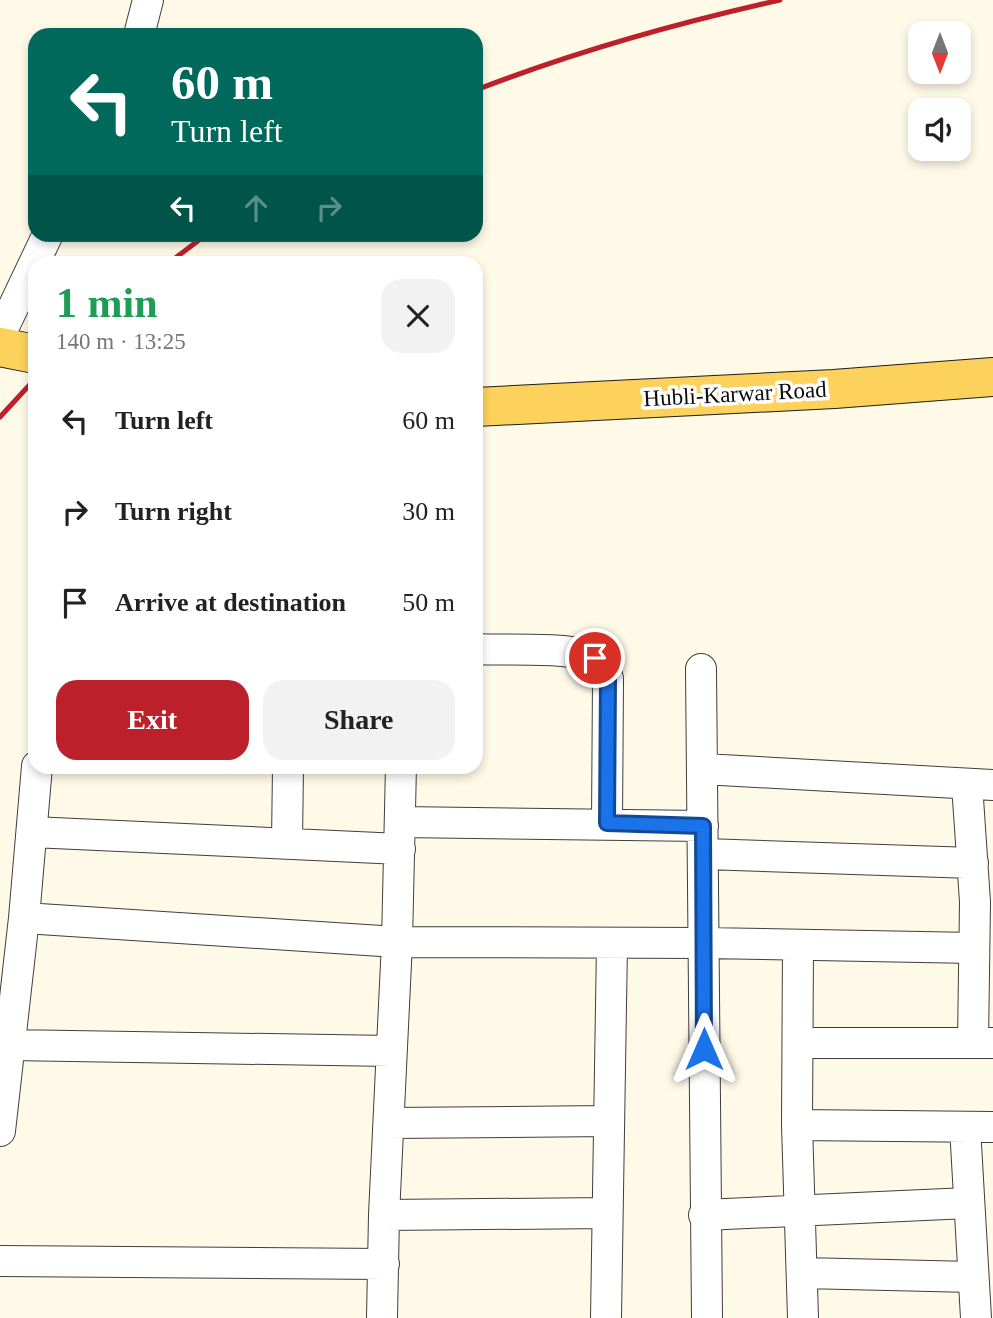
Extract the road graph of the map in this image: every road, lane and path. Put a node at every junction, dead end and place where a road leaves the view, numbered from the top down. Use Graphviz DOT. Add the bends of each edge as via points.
graph roads {
  1 [pos="148,0"];
  2 [pos="141,28"];
  3 [pos="28,276"];
  4 [pos="0,335"];
  5 [pos="0,347"];
  6 [pos="28,353"];
  7 [pos="993,377"];
  8 [pos="483,407"];
  9 [pos="483,649"];
  10 [pos="701,669"];
  11 [pos="703,769"];
  12 [pos="36,774"];
  13 [pos="288,774"];
  14 [pos="401,774"];
  15 [pos="980,785"];
  16 [pos="607,823"];
  17 [pos="32,832"];
  18 [pos="401,835"];
  19 [pos="703,840"];
  20 [pos="287,842"];
  21 [pos="973,863"];
  22 [pos="24,918"];
  23 [pos="397,942"];
  24 [pos="612,943"];
  25 [pos="704,943"];
  26 [pos="798,946"];
  27 [pos="974,948"];
  28 [pos="798,1043"];
  29 [pos="983,1043"];
  30 [pos="9,1045"];
  31 [pos="391,1051"];
  32 [pos="608,1121"];
  33 [pos="388,1123"];
  34 [pos="797,1125"];
  35 [pos="979,1127"];
  36 [pos="0,1131"];
  37 [pos="968,1203"];
  38 [pos="800,1210"];
  39 [pos="606,1213"];
  40 [pos="384,1215"];
  41 [pos="704,1215"];
  42 [pos="0,1261"];
  43 [pos="384,1264"];
  44 [pos="803,1273"];
  45 [pos="973,1277"];
  46 [pos="382,1318"];
  47 [pos="606,1318"];
  48 [pos="707,1318"];
  49 [pos="803,1318"];
  50 [pos="976,1318"];
  1 -- 2 [label="street"];
  3 -- 4 [label="street"];
  5 -- 6 [label="main road"];
  7 -- 8 [label="main road, Hubli-Karwar Road"];
  9 -- 16 [label="street" via="574,653 602,664 609,704"];
  10 -- 11 [label="street"];
  11 -- 15 [label="street"];
  11 -- 19 [label="street"];
  12 -- 17 [label="street"];
  13 -- 20 [label="street"];
  14 -- 18 [label="street"];
  15 -- 21 [label="street"];
  16 -- 18 [label="street"];
  16 -- 19 [label="street"];
  17 -- 20 [label="street"];
  17 -- 22 [label="street"];
  18 -- 20 [label="street"];
  18 -- 23 [label="street"];
  19 -- 21 [label="street"];
  19 -- 25 [label="street"];
  21 -- 27 [label="street"];
  22 -- 23 [label="street"];
  22 -- 30 [label="street"];
  23 -- 24 [label="street"];
  23 -- 31 [label="street"];
  24 -- 25 [label="street"];
  24 -- 32 [label="street"];
  25 -- 26 [label="street"];
  25 -- 41 [label="street"];
  26 -- 27 [label="street"];
  26 -- 28 [label="street"];
  27 -- 29 [label="street"];
  28 -- 29 [label="street"];
  28 -- 34 [label="street"];
  30 -- 31 [label="street"];
  30 -- 36 [label="street"];
  31 -- 33 [label="street"];
  32 -- 33 [label="street"];
  32 -- 39 [label="street"];
  33 -- 40 [label="street"];
  34 -- 35 [label="street"];
  34 -- 38 [label="street"];
  35 -- 37 [label="street"];
  37 -- 38 [label="street"];
  37 -- 45 [label="street"];
  38 -- 41 [label="street"];
  38 -- 44 [label="street"];
  39 -- 40 [label="street"];
  39 -- 47 [label="street"];
  40 -- 43 [label="street"];
  41 -- 48 [label="street"];
  42 -- 43 [label="street"];
  43 -- 46 [label="street"];
  44 -- 45 [label="street"];
  44 -- 49 [label="street"];
  45 -- 50 [label="street"];
}
